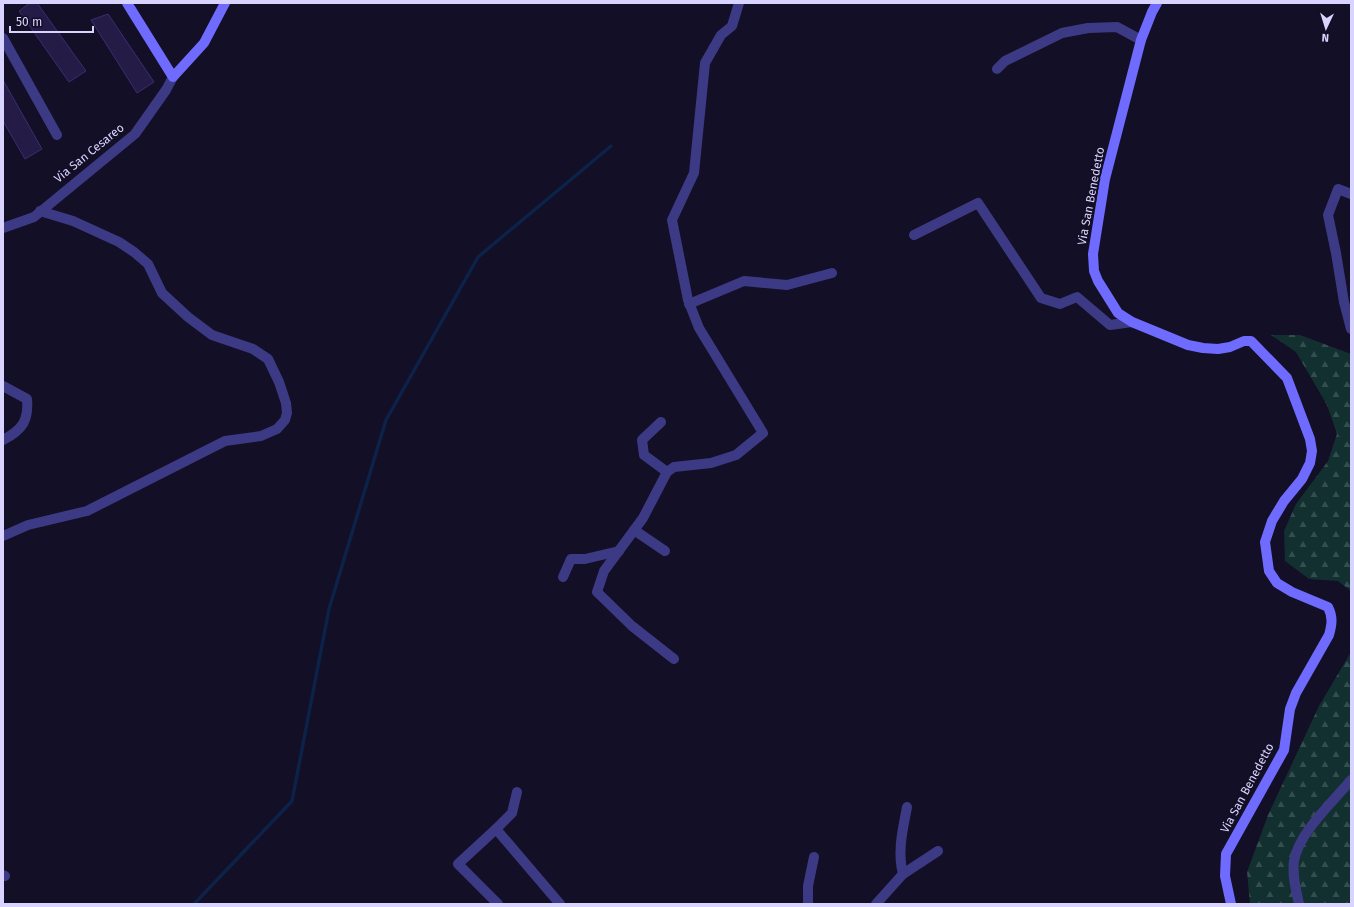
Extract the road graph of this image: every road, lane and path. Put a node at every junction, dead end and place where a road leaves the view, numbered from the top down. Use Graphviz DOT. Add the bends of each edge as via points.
graph roads {
  1 [pos="127,3"];
  2 [pos="226,3"];
  3 [pos="739,3"];
  4 [pos="1157,3"];
  5 [pos="3,38"];
  6 [pos="1141,40"];
  7 [pos="997,69"];
  8 [pos="173,77"];
  9 [pos="57,135"];
  10 [pos="1351,194"];
  11 [pos="40,211"];
  12 [pos="3,228"];
  13 [pos="914,235"];
  14 [pos="832,273"];
  15 [pos="689,304"];
  16 [pos="1132,322"];
  17 [pos="1351,329"];
  18 [pos="3,386"];
  19 [pos="661,422"];
  20 [pos="3,440"];
  21 [pos="667,472"];
  22 [pos="634,530"];
  23 [pos="3,536"];
  24 [pos="619,551"];
  25 [pos="665,551"];
  26 [pos="563,577"];
  27 [pos="674,659"];
  28 [pos="1351,780"];
  29 [pos="517,792"];
  30 [pos="907,807"];
  31 [pos="496,829"];
  32 [pos="938,851"];
  33 [pos="814,857"];
  34 [pos="903,874"];
  35 [pos="498,904"];
  36 [pos="560,904"];
  37 [pos="808,904"];
  38 [pos="876,904"];
  39 [pos="1232,904"];
  40 [pos="1299,904"];
  1 -- 8 [label="street"];
  2 -- 8 [label="street" via="204,43"];
  3 -- 15 [label="street" via="732,26 721,35 705,63 694,173 672,220"];
  4 -- 6 [label="street, Via San Benedetto"];
  5 -- 9 [label="street"];
  6 -- 7 [label="street" via="1117,28 1088,28 1062,33 1005,61"];
  6 -- 16 [label="street, Via San Benedetto" via="1106,179 1093,254 1094,271 1098,281 1118,313"];
  8 -- 11 [label="street, Via San Cesareo" via="135,134"];
  10 -- 17 [label="street" via="1338,189 1328,216"];
  11 -- 12 [label="street, Via San Cesareo" via="34,217"];
  11 -- 23 [label="street" via="73,221 129,248 148,264 162,293 188,317 212,335 253,349 268,360 279,382 287,413 285,420 277,429 261,436 248,440 225,441 87,511 28,525"];
  13 -- 16 [label="street" via="978,203 1041,298 1060,304 1077,297 1110,325"];
  14 -- 15 [label="street" via="787,285 744,281"];
  15 -- 21 [label="street" via="698,328 763,434 736,455 711,463 674,467"];
  16 -- 39 [label="street, Via San Benedetto" via="1188,345 1203,348 1218,349 1251,341 1287,378 1310,439 1310,463 1302,479 1272,521 1265,542 1266,557 1269,571 1277,583 1328,607 1332,625 1329,635 1296,692 1290,709 1284,750 1226,854 1225,876"];
  18 -- 20 [label="street" via="27,399 28,414 17,433"];
  19 -- 21 [label="street" via="642,440 644,455"];
  21 -- 22 [label="street"];
  22 -- 24 [label="street"];
  22 -- 25 [label="street"];
  24 -- 26 [label="street" via="585,559 571,559"];
  24 -- 27 [label="street" via="604,571 597,592 632,626"];
  28 -- 40 [label="street" via="1298,846 1294,876"];
  29 -- 31 [label="street" via="512,813"];
  30 -- 34 [label="street" via="900,844"];
  31 -- 35 [label="street" via="458,864"];
  31 -- 36 [label="street"];
  32 -- 34 [label="street"];
  33 -- 37 [label="street" via="808,886"];
  34 -- 38 [label="street"];
}
